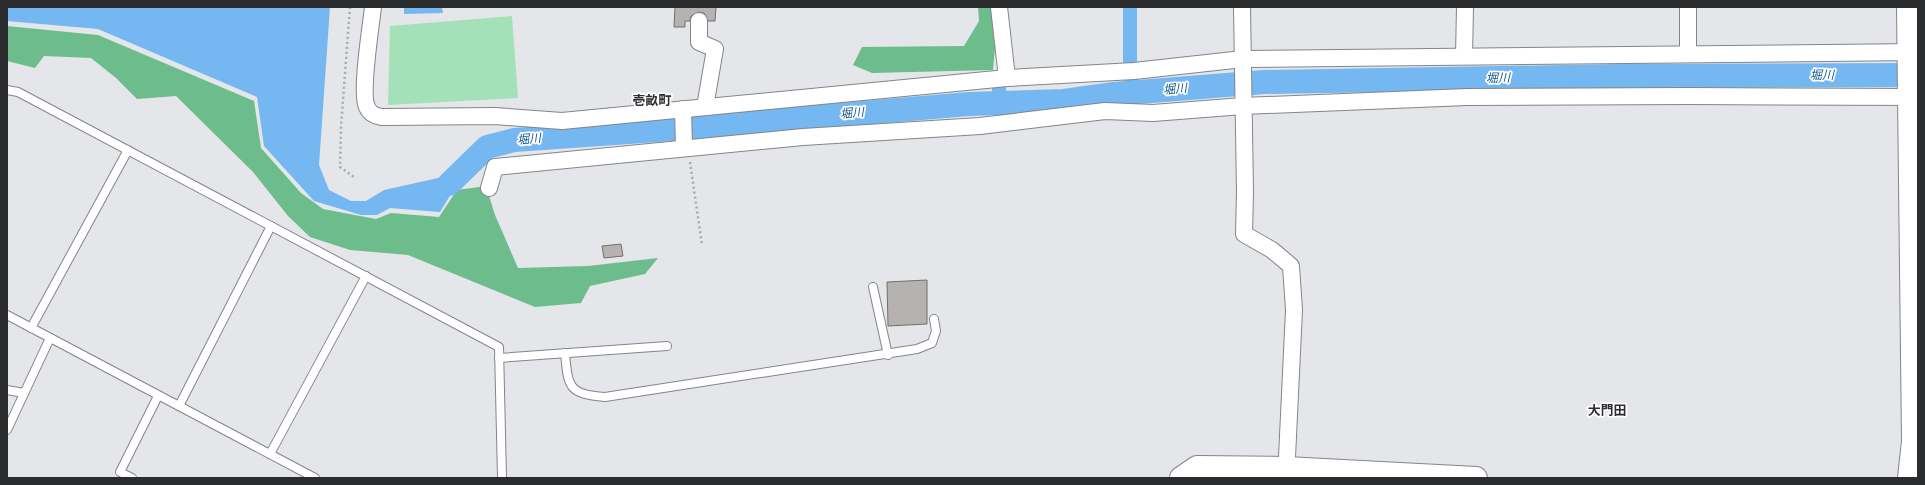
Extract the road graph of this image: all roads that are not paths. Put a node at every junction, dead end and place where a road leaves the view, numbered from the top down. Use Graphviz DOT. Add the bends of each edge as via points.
graph roads {
  1 [pos="374,7"];
  2 [pos="999,7"];
  3 [pos="1242,7"];
  4 [pos="1464,7"];
  5 [pos="1688,7"];
  6 [pos="1908,7"];
  7 [pos="700,21"];
  8 [pos="1913,52"];
  9 [pos="1688,54"];
  10 [pos="1464,56"];
  11 [pos="1243,59"];
  12 [pos="1007,78"];
  13 [pos="7,90"];
  14 [pos="1913,97"];
  15 [pos="1243,106"];
  16 [pos="705,107"];
  17 [pos="683,109"];
  18 [pos="684,148"];
  19 [pos="128,150"];
  20 [pos="489,188"];
  21 [pos="271,226"];
  22 [pos="1914,267"];
  23 [pos="366,276"];
  24 [pos="873,287"];
  25 [pos="7,315"];
  26 [pos="934,319"];
  27 [pos="31,328"];
  28 [pos="50,338"];
  29 [pos="667,346"];
  30 [pos="565,353"];
  31 [pos="888,355"];
  32 [pos="499,358"];
  33 [pos="7,390"];
  34 [pos="24,393"];
  35 [pos="158,396"];
  36 [pos="178,406"];
  37 [pos="7,430"];
  38 [pos="270,454"];
  39 [pos="1286,473"];
  40 [pos="132,478"];
  41 [pos="315,478"];
  42 [pos="502,478"];
  43 [pos="1181,478"];
  44 [pos="1476,478"];
  45 [pos="1909,478"];
  1 -- 17 [label="street" via="364,92 367,108 376,116 495,116 562,122"];
  2 -- 12 [label="street"];
  3 -- 11 [label="street"];
  4 -- 10 [label="street"];
  5 -- 9 [label="street"];
  6 -- 8 [label="street"];
  7 -- 16 [label="street" via="699,42 715,48"];
  8 -- 9 [label="street"];
  8 -- 14 [label="street"];
  9 -- 10 [label="street"];
  10 -- 11 [label="street"];
  11 -- 12 [label="street" via="1134,71"];
  11 -- 15 [label="street"];
  12 -- 16 [label="street"];
  13 -- 19 [label="lane" via="18,92"];
  14 -- 15 [label="street" via="1467,97"];
  14 -- 22 [label="street"];
  15 -- 18 [label="street" via="1153,113 1105,111 980,126 803,137"];
  15 -- 39 [label="street" via="1244,234 1272,250 1291,266 1294,310"];
  16 -- 17 [label="street"];
  17 -- 18 [label="street"];
  18 -- 20 [label="street" via="495,167"];
  19 -- 21 [label="lane"];
  19 -- 27 [label="lane"];
  21 -- 23 [label="lane"];
  21 -- 36 [label="lane"];
  22 -- 45 [label="street" via="1913,441"];
  23 -- 32 [label="lane" via="499,347"];
  23 -- 38 [label="lane"];
  24 -- 31 [label="lane"];
  25 -- 27 [label="lane"];
  26 -- 31 [label="lane" via="936,331 932,343"];
  27 -- 28 [label="lane"];
  28 -- 34 [label="lane"];
  28 -- 35 [label="lane"];
  29 -- 30 [label="lane"];
  30 -- 31 [label="lane" via="567,378 573,389 586,395 605,397"];
  30 -- 32 [label="lane"];
  32 -- 42 [label="lane"];
  33 -- 34 [label="lane"];
  34 -- 37 [label="lane"];
  35 -- 36 [label="lane"];
  35 -- 40 [label="lane" via="120,472"];
  36 -- 38 [label="lane"];
  38 -- 41 [label="lane"];
  39 -- 43 [label="street" via="1197,467"];
  39 -- 44 [label="street"];
}
